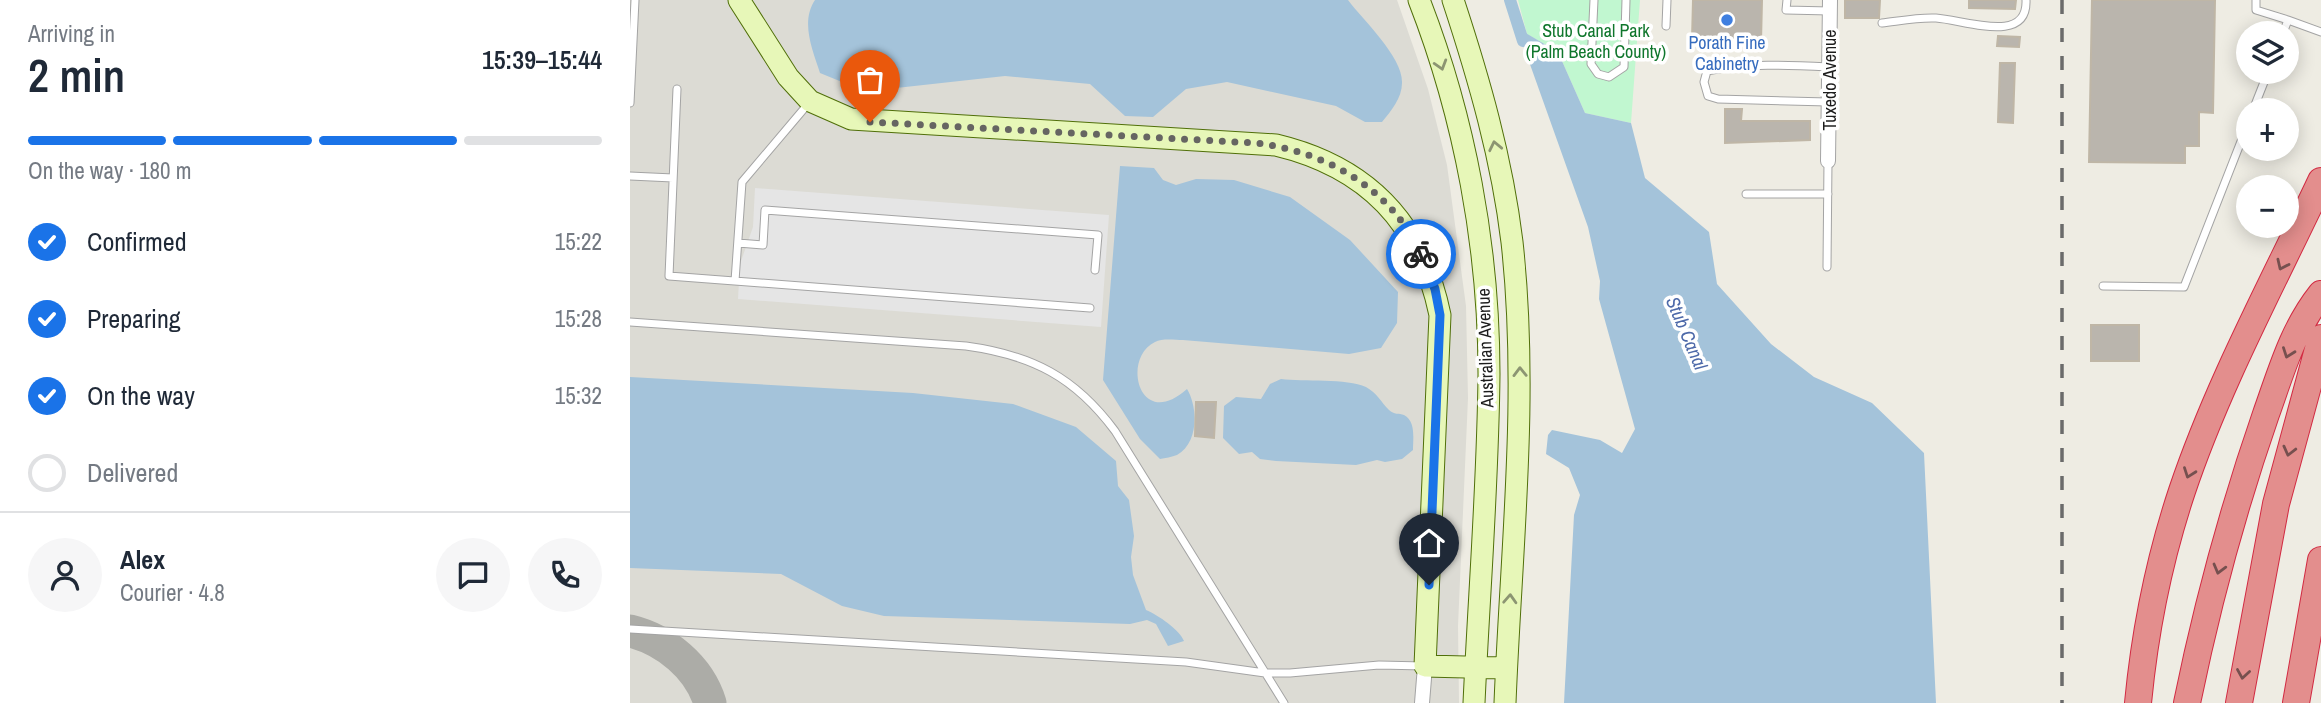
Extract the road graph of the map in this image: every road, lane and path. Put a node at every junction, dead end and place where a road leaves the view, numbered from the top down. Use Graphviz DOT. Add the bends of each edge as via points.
graph roads {
  1 [pos="635,0"];
  2 [pos="739,0"];
  3 [pos="1419,0"];
  4 [pos="1453,0"];
  5 [pos="1594,0"];
  6 [pos="1626,0"];
  7 [pos="1667,0"];
  8 [pos="1787,0"];
  9 [pos="2026,0"];
  10 [pos="2256,0"];
  11 [pos="1830,6"];
  12 [pos="2288,20"];
  13 [pos="1882,23"];
  14 [pos="1666,26"];
  15 [pos="2321,32"];
  16 [pos="1829,67"];
  17 [pos="677,89"];
  18 [pos="810,101"];
  19 [pos="1829,102"];
  20 [pos="630,103"];
  21 [pos="2236,154"];
  22 [pos="1828,161"];
  23 [pos="630,176"];
  24 [pos="673,178"];
  25 [pos="2321,181"];
  26 [pos="1746,194"];
  27 [pos="1828,194"];
  28 [pos="738,243"];
  29 [pos="1827,267"];
  30 [pos="1095,270"];
  31 [pos="735,281"];
  32 [pos="2103,286"];
  33 [pos="2321,294"];
  34 [pos="1090,308"];
  35 [pos="630,321"];
  36 [pos="2321,338"];
  37 [pos="2321,560"];
  38 [pos="630,629"];
  39 [pos="1425,666"];
  40 [pos="1475,667"];
  41 [pos="1506,668"];
  42 [pos="1265,673"];
  43 [pos="1284,703"];
  44 [pos="1422,703"];
  45 [pos="1474,703"];
  46 [pos="1505,703"];
  47 [pos="2138,703"];
  48 [pos="2187,703"];
  49 [pos="2239,703"];
  50 [pos="2296,703"];
  1 -- 20 [label="lane"];
  2 -- 18 [label="main road" via="788,77"];
  3 -- 40 [label="main road, Australian Avenue, one-way" via="1464,147 1485,293 1489,373"];
  41 -- 4 [label="main road, Australian Avenue, one-way" via="1520,378 1515,275 1496,152"];
  5 -- 6 [label="lane" via="1591,64 1598,74 1609,77 1624,67"];
  7 -- 14 [label="lane"];
  8 -- 11 [label="lane" via="1786,10"];
  9 -- 13 [label="lane" via="2025,17 2004,28 1933,18"];
  10 -- 12 [label="lane" via="2256,10"];
  11 -- 16 [label="street, Tuxedo Avenue"];
  12 -- 15 [label="lane"];
  16 -- 19 [label="street, Tuxedo Avenue"];
  16 -- 19 [label="lane" via="1724,68 1707,71 1704,82 1708,96 1718,99"];
  17 -- 24 [label="lane"];
  18 -- 28 [label="lane" via="742,182"];
  18 -- 39 [label="main road" via="870,122 1276,145 1328,161 1373,191 1418,247 1440,315"];
  19 -- 22 [label="street, Tuxedo Avenue"];
  21 -- 32 [label="lane" via="2184,287"];
  22 -- 27 [label="lane"];
  23 -- 24 [label="lane"];
  24 -- 31 [label="lane" via="669,276"];
  25 -- 47 [label="highway, one-way" via="2227,381 2183,488 2155,586"];
  26 -- 27 [label="lane"];
  27 -- 29 [label="lane"];
  28 -- 30 [label="lane" via="763,245 765,210 862,217 1098,235"];
  28 -- 31 [label="lane"];
  31 -- 34 [label="lane"];
  33 -- 48 [label="highway, one-way" via="2305,313 2292,342 2246,474"];
  35 -- 42 [label="lane" via="966,346 1031,361 1061,377 1083,393 1115,431"];
  36 -- 49 [label="highway, one-way" via="2276,504"];
  37 -- 50 [label="highway"];
  38 -- 42 [label="lane" via="1186,662"];
  39 -- 40 [label="main road"];
  39 -- 42 [label="lane"];
  39 -- 44 [label="street"];
  40 -- 41 [label="main road"];
  40 -- 45 [label="main road, Australian Avenue"];
  41 -- 46 [label="main road, Australian Avenue"];
  42 -- 43 [label="lane"];
}
